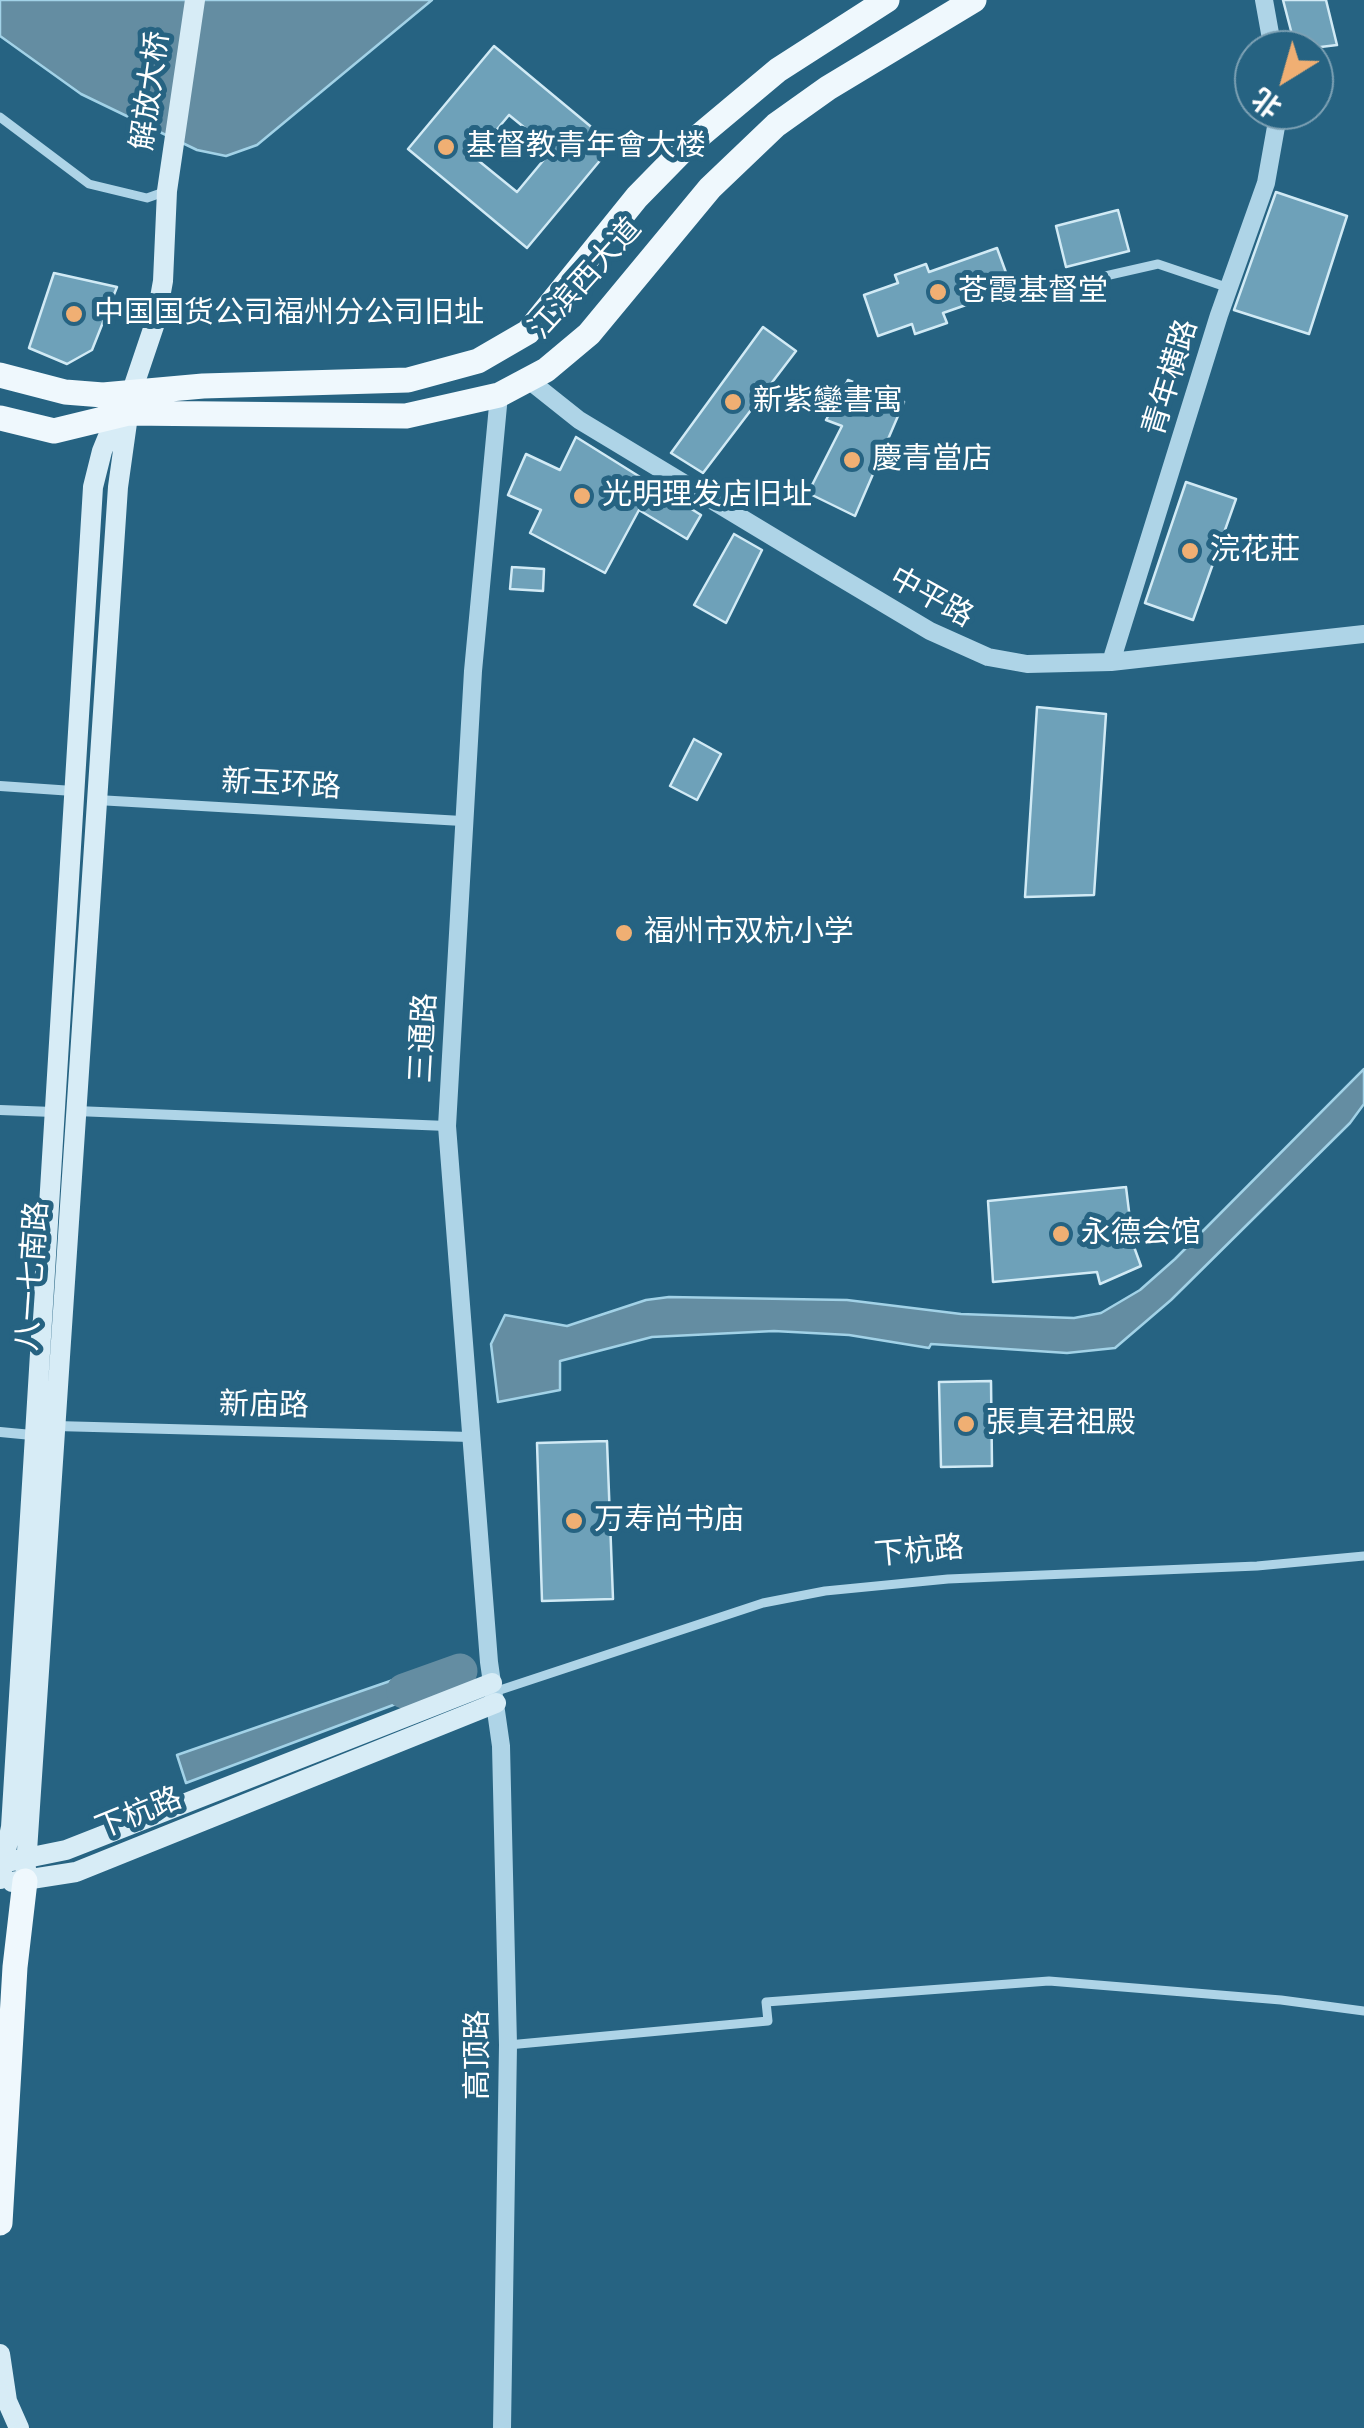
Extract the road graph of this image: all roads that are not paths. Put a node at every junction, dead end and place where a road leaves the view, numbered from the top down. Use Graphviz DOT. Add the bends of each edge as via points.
graph roads {
  1 [pos="195,0"];
  2 [pos="888,0"];
  3 [pos="974,0"];
  4 [pos="1264,0"];
  5 [pos="1269,30"];
  6 [pos="0,117"];
  7 [pos="1276,130"];
  8 [pos="167,192"];
  9 [pos="1057,288"];
  10 [pos="1228,288"];
  11 [pos="0,375"];
  12 [pos="530,381"];
  13 [pos="499,395"];
  14 [pos="124,408"];
  15 [pos="0,418"];
  16 [pos="1364,634"];
  17 [pos="1111,662"];
  18 [pos="0,786"];
  19 [pos="73,791"];
  20 [pos="97,800"];
  21 [pos="462,821"];
  22 [pos="0,1110"];
  23 [pos="76,1111"];
  24 [pos="53,1112"];
  25 [pos="447,1126"];
  26 [pos="55,1426"];
  27 [pos="0,1432"];
  28 [pos="32,1434"];
  29 [pos="471,1437"];
  30 [pos="1364,1556"];
  31 [pos="494,1693"];
  32 [pos="9,1871"];
  33 [pos="1364,2012"];
  34 [pos="508,2044"];
  35 [pos="0,2223"];
  36 [pos="0,2354"];
  37 [pos="20,2428"];
  38 [pos="502,2428"];
  1 -- 8 [label="main road, 解放大桥"];
  2 -- 14 [label="main road, 江滨西大道" via="778,70 686,147 528,332 502,350 408,380 203,386"];
  3 -- 12 [label="main road, 江滨西大道" via="776,125 710,188 588,334"];
  4 -- 5 [label="street"];
  6 -- 8 [label="street" via="88,184 148,198"];
  7 -- 10 [label="street, 青年横路" via="1271,164"];
  8 -- 14 [label="main road, 八一七南路" via="156,320"];
  9 -- 10 [label="street" via="1158,264"];
  10 -- 17 [label="street, 青年横路"];
  11 -- 14 [label="main road"];
  12 -- 13 [label="main road, 江滨西大道"];
  12 -- 17 [label="street, 中平路" via="579,420 951,642 1008,662"];
  13 -- 14 [label="main road, 江滨西大道" via="406,416"];
  13 -- 21 [label="street, 三通路"];
  14 -- 15 [label="main road" via="54,430"];
  14 -- 19 [label="main road, 八一七南路" via="93,486"];
  14 -- 20 [label="main road, 八一七南路"];
  16 -- 17 [label="street, 中平路"];
  18 -- 19 [label="street"];
  19 -- 24 [label="main road, 八一七南路"];
  20 -- 21 [label="street, 新玉环路"];
  20 -- 23 [label="main road, 八一七南路"];
  21 -- 25 [label="street, 三通路"];
  22 -- 24 [label="street"];
  23 -- 25 [label="street"];
  23 -- 26 [label="main road, 八一七南路"];
  24 -- 28 [label="main road, 八一七南路"];
  25 -- 29 [label="street, 三通路"];
  26 -- 29 [label="street, 新庙路"];
  26 -- 32 [label="main road, 八一七南路"];
  27 -- 28 [label="street"];
  28 -- 32 [label="main road, 八一七南路"];
  29 -- 31 [label="street, 三通路"];
  30 -- 31 [label="street, 下杭路" via="825,1591 763,1603"];
  31 -- 32 [label="main road, 下杭路" via="76,1872"];
  31 -- 34 [label="street, 高顶路" via="502,1746"];
  32 -- 35 [label="main road, 八一七南路" via="15,1967"];
  33 -- 34 [label="street" via="1049,1982 766,2002 768,2021"];
  34 -- 38 [label="street, 高顶路"];
  36 -- 37 [label="main road" via="7,2401"];
}
